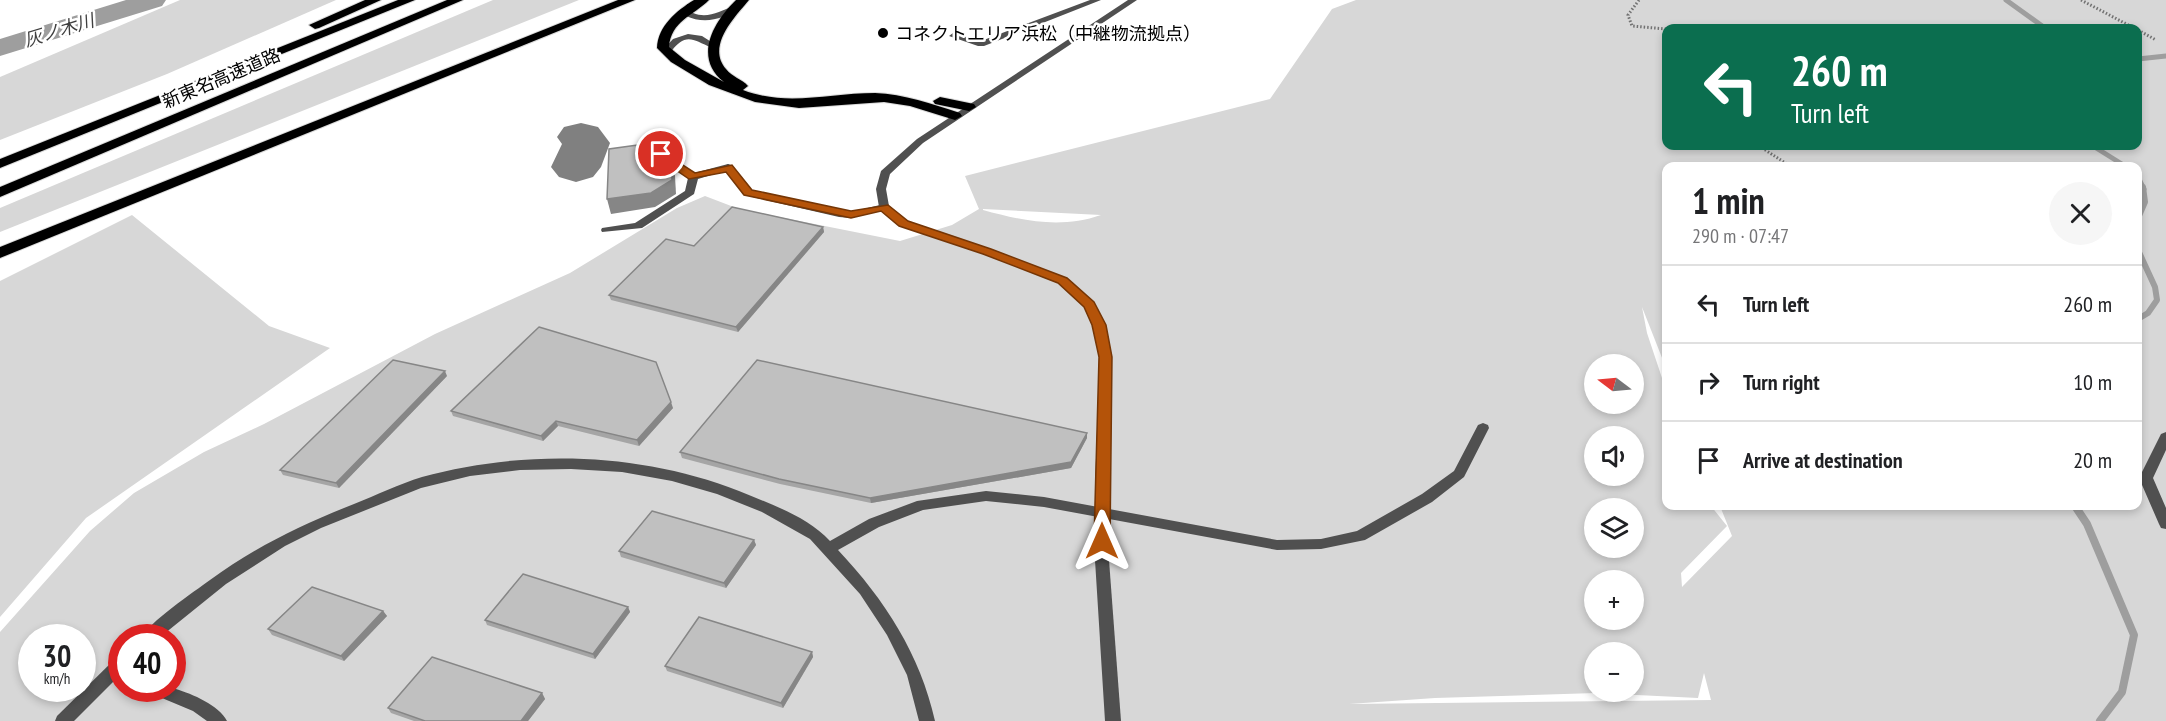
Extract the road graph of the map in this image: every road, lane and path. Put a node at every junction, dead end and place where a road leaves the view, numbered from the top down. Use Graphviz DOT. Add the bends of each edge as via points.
graph roads {
  1 [pos="375,0"];
  2 [pos="409,0"];
  3 [pos="458,0"];
  4 [pos="629,0"];
  5 [pos="1097,0"];
  6 [pos="1133,0"];
  7 [pos="1639,0"];
  8 [pos="2081,0"];
  9 [pos="696,3"];
  10 [pos="739,4"];
  11 [pos="2127,24"];
  12 [pos="1662,29"];
  13 [pos="2142,32"];
  14 [pos="953,36"];
  15 [pos="2156,40"];
  16 [pos="712,45"];
  17 [pos="666,52"];
  18 [pos="969,107"];
  19 [pos="955,116"];
  20 [pos="73,135"];
  21 [pos="645,143"];
  22 [pos="1765,150"];
  23 [pos="1784,162"];
  24 [pos="0,164"];
  25 [pos="693,177"];
  26 [pos="0,192"];
  27 [pos="884,207"];
  28 [pos="606,230"];
  29 [pos="0,253"];
  30 [pos="1483,428"];
  31 [pos="2166,437"];
  32 [pos="2166,524"];
  33 [pos="828,549"];
  34 [pos="164,624"];
  35 [pos="108,682"];
  36 [pos="186,701"];
  37 [pos="63,721"];
  38 [pos="219,721"];
  39 [pos="927,721"];
  40 [pos="1113,721"];
  1 -- 20 [label="highway"];
  2 -- 20 [label="highway, 新東名高速道路"];
  3 -- 26 [label="highway, 新東名高速道路"];
  4 -- 29 [label="highway"];
  5 -- 14 [label="street" via="981,44"];
  6 -- 18 [label="street"];
  7 -- 12 [label="path" via="1628,15 1632,26"];
  8 -- 11 [label="path"];
  9 -- 10 [label="street" via="689,14 698,18 718,15"];
  9 -- 17 [label="highway" via="678,16 664,37"];
  10 -- 16 [label="highway"];
  13 -- 15 [label="path"];
  16 -- 17 [label="street" via="700,36 688,35"];
  16 -- 18 [label="highway" via="713,59 721,72 755,92 797,97 886,91"];
  17 -- 19 [label="highway" via="725,88 751,98 796,104 883,98"];
  18 -- 19 [label="street"];
  19 -- 27 [label="street" via="885,173 881,189"];
  20 -- 24 [label="highway, 新東名高速道路"];
  21 -- 25 [label="street"];
  22 -- 23 [label="path"];
  25 -- 27 [label="street" via="728,167 748,192 838,214"];
  25 -- 28 [label="street" via="690,192 638,226"];
  27 -- 40 [label="street, bridge" via="903,224 1063,281 1089,305 1099,325 1106,357 1102,560"];
  30 -- 33 [label="street" via="1459,474 1427,498 1360,536 1321,544 1276,545 1044,502 986,496 922,505 874,523"];
  31 -- 32 [label="street" via="2146,478"];
  33 -- 34 [label="street" via="811,532 762,505 670,475 588,464 531,465 423,482 299,532 239,568"];
  33 -- 39 [label="street" via="887,620 924,699"];
  35 -- 37 [label="street"];
  36 -- 38 [label="street"];
}
